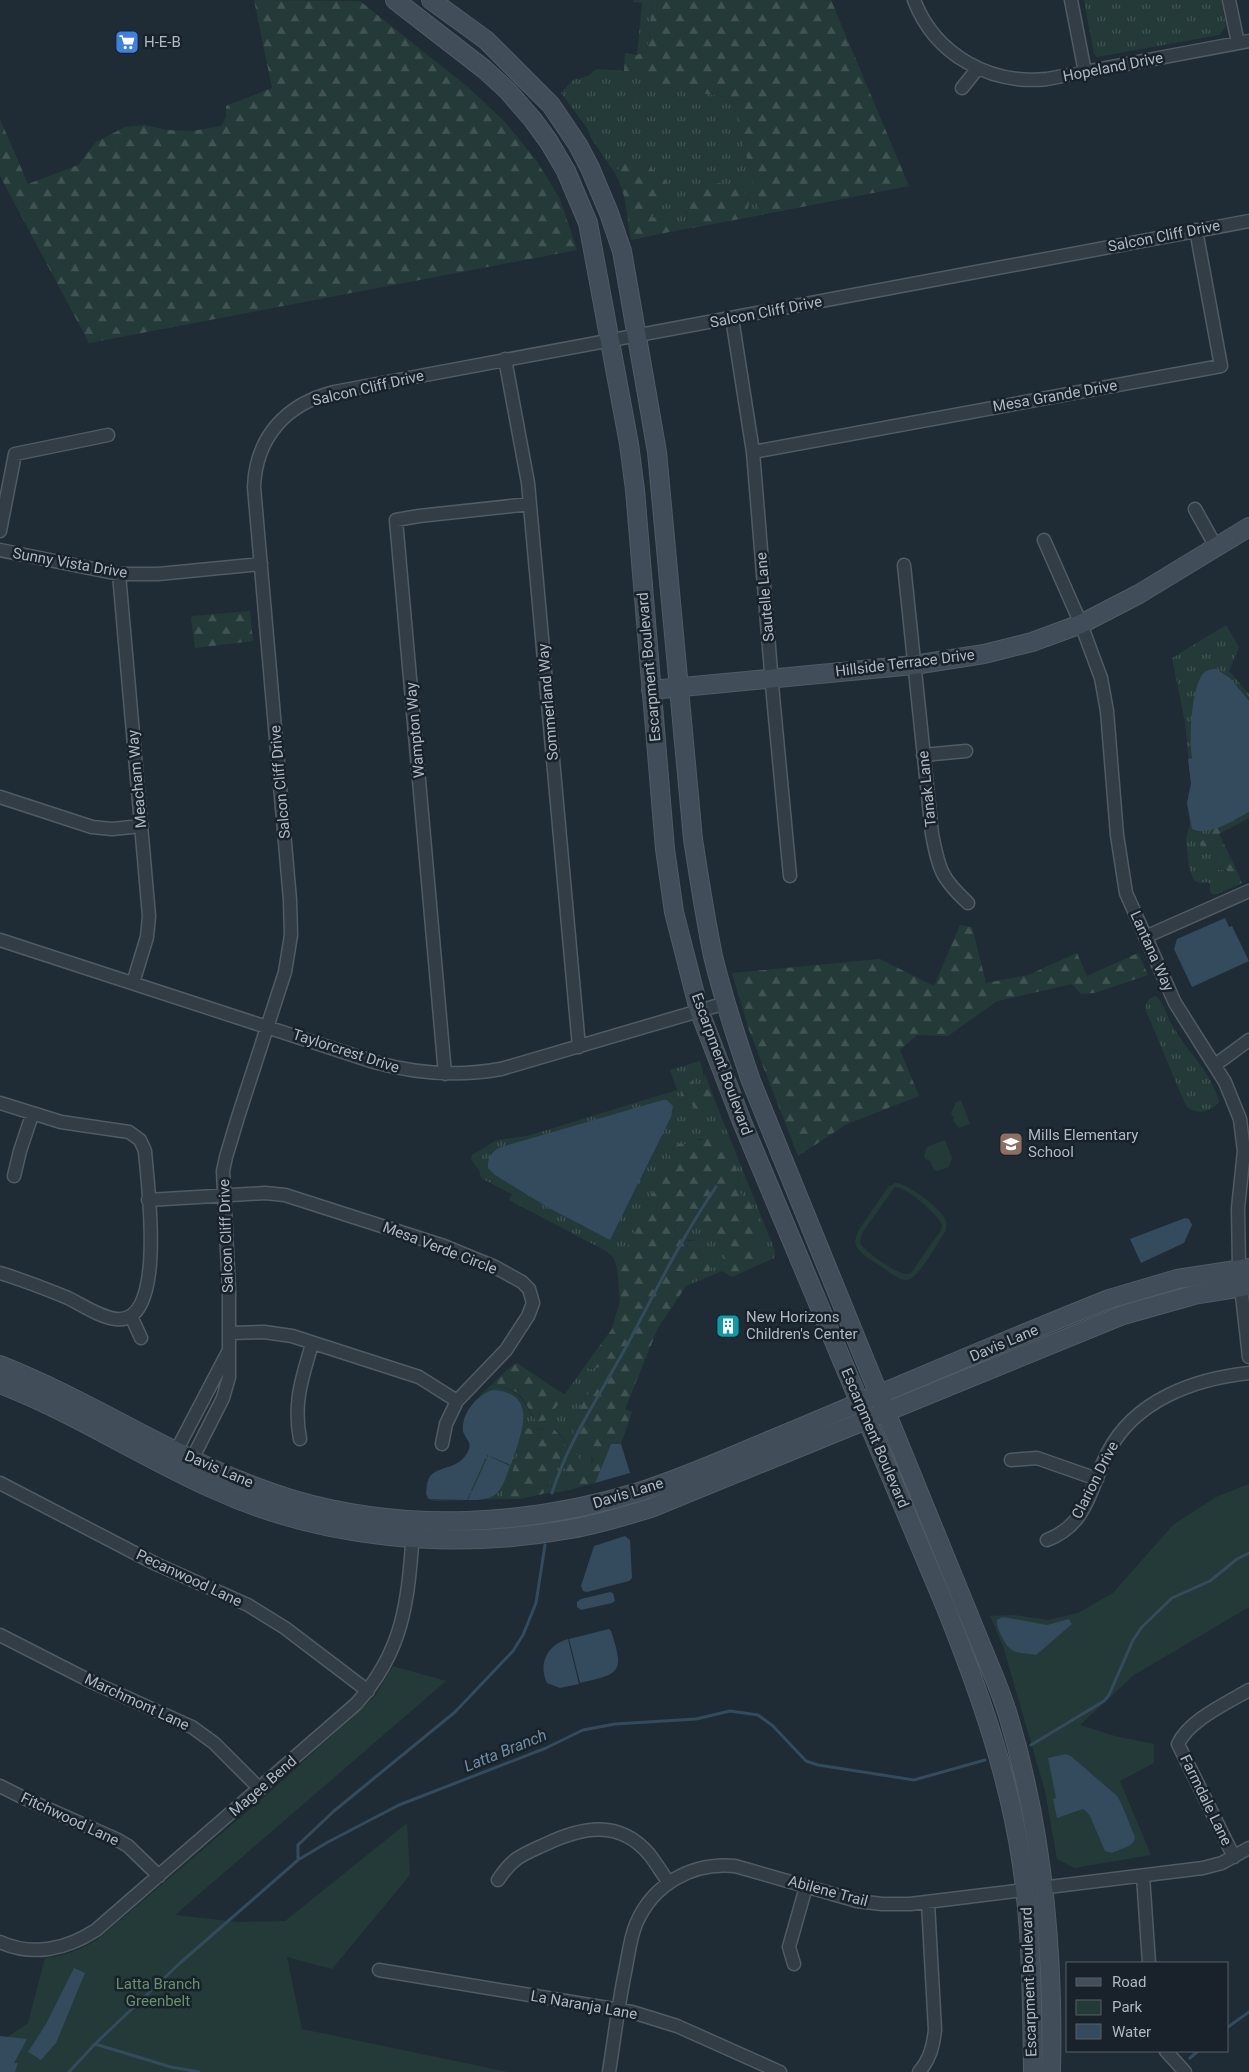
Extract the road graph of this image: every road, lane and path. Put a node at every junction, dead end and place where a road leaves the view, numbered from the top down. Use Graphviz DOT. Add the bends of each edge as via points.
graph roads {
  1 [pos="395,0"];
  2 [pos="431,0"];
  3 [pos="914,0"];
  4 [pos="1071,0"];
  5 [pos="1229,0"];
  6 [pos="468,28"];
  7 [pos="1243,42"];
  8 [pos="454,46"];
  9 [pos="978,68"];
  10 [pos="1085,72"];
  11 [pos="962,88"];
  12 [pos="1249,221"];
  13 [pos="1196,230"];
  14 [pos="732,318"];
  15 [pos="638,335"];
  16 [pos="609,340"];
  17 [pos="505,360"];
  18 [pos="108,435"];
  19 [pos="753,452"];
  20 [pos="530,504"];
  21 [pos="1195,509"];
  22 [pos="1249,527"];
  23 [pos="0,531"];
  24 [pos="1044,540"];
  25 [pos="1216,547"];
  26 [pos="0,550"];
  27 [pos="261,564"];
  28 [pos="904,565"];
  29 [pos="119,574"];
  30 [pos="1081,624"];
  31 [pos="914,665"];
  32 [pos="771,678"];
  33 [pos="680,687"];
  34 [pos="651,690"];
  35 [pos="966,751"];
  36 [pos="923,755"];
  37 [pos="0,797"];
  38 [pos="142,826"];
  39 [pos="790,876"];
  40 [pos="1249,890"];
  41 [pos="968,903"];
  42 [pos="1145,937"];
  43 [pos="0,940"];
  44 [pos="133,983"];
  45 [pos="726,1003"];
  46 [pos="699,1010"];
  47 [pos="268,1027"];
  48 [pos="1249,1040"];
  49 [pos="579,1047"];
  50 [pos="1215,1065"];
  51 [pos="445,1074"];
  52 [pos="0,1103"];
  53 [pos="32,1114"];
  54 [pos="1246,1170"];
  55 [pos="14,1176"];
  56 [pos="223,1195"];
  57 [pos="148,1200"];
  58 [pos="1244,1268"];
  59 [pos="0,1273"];
  60 [pos="1244,1286"];
  61 [pos="131,1316"];
  62 [pos="229,1333"];
  63 [pos="141,1338"];
  64 [pos="312,1344"];
  65 [pos="228,1352"];
  66 [pos="1249,1357"];
  67 [pos="0,1365"];
  68 [pos="1249,1373"];
  69 [pos="0,1384"];
  70 [pos="878,1396"];
  71 [pos="457,1401"];
  72 [pos="860,1403"];
  73 [pos="885,1413"];
  74 [pos="868,1420"];
  75 [pos="300,1439"];
  76 [pos="442,1444"];
  77 [pos="179,1459"];
  78 [pos="1011,1460"];
  79 [pos="1097,1479"];
  80 [pos="0,1483"];
  81 [pos="414,1520"];
  82 [pos="413,1538"];
  83 [pos="1048,1540"];
  84 [pos="0,1635"];
  85 [pos="980,1640"];
  86 [pos="962,1647"];
  87 [pos="1249,1690"];
  88 [pos="368,1691"];
  89 [pos="0,1786"];
  90 [pos="260,1789"];
  91 [pos="1249,1848"];
  92 [pos="1234,1857"];
  93 [pos="159,1876"];
  94 [pos="1143,1876"];
  95 [pos="498,1880"];
  96 [pos="668,1883"];
  97 [pos="806,1887"];
  98 [pos="1045,1888"];
  99 [pos="1025,1890"];
  100 [pos="928,1903"];
  101 [pos="0,1942"];
  102 [pos="1149,1962"];
  103 [pos="794,1964"];
  104 [pos="379,1970"];
  105 [pos="618,2009"];
  106 [pos="1167,2052"];
  107 [pos="609,2072"];
  108 [pos="780,2072"];
  109 [pos="919,2072"];
  110 [pos="1033,2072"];
  111 [pos="1051,2072"];
  112 [pos="1185,2072"];
  1 -- 8 [label="main road, Escarpment Boulevard"];
  2 -- 6 [label="main road, Escarpment Boulevard"];
  3 -- 9 [label="street, Hopeland Drive" via="925,23 943,44"];
  4 -- 10 [label="street"];
  5 -- 7 [label="street"];
  6 -- 8 [label="main road"];
  6 -- 15 [label="main road, Escarpment Boulevard" via="486,40 551,105 582,153 600,190 622,251"];
  7 -- 10 [label="street, Hopeland Drive"];
  8 -- 16 [label="main road, Escarpment Boulevard" via="508,91 549,142 566,171 588,223"];
  9 -- 10 [label="street, Hopeland Drive" via="994,76 1023,80"];
  9 -- 11 [label="street"];
  12 -- 13 [label="street, Salcon Cliff Drive"];
  13 -- 14 [label="street, Salcon Cliff Drive"];
  13 -- 19 [label="street, Mesa Grande Drive" via="1221,366"];
  14 -- 15 [label="street, Salcon Cliff Drive"];
  14 -- 19 [label="street, Sautelle Lane"];
  15 -- 16 [label="street, Salcon Cliff Drive"];
  15 -- 33 [label="main road, Escarpment Boulevard" via="657,452"];
  16 -- 17 [label="street, Salcon Cliff Drive"];
  16 -- 34 [label="main road, Escarpment Boulevard" via="635,490"];
  17 -- 20 [label="street, Sommerland Way"];
  17 -- 27 [label="street, Salcon Cliff Drive" via="334,392 308,400 290,411 268,438 254,475"];
  18 -- 23 [label="street" via="15,454"];
  19 -- 32 [label="street, Sautelle Lane"];
  20 -- 49 [label="street, Sommerland Way"];
  20 -- 51 [label="street, Wampton Way" via="396,520"];
  21 -- 25 [label="street"];
  22 -- 25 [label="main road, Hillside Terrace Drive"];
  24 -- 30 [label="street, Lantana Way"];
  25 -- 30 [label="main road, Hillside Terrace Drive" via="1139,594"];
  26 -- 29 [label="street, Sunny Vista Drive"];
  27 -- 29 [label="street, Sunny Vista Drive" via="158,574"];
  27 -- 47 [label="street, Salcon Cliff Drive" via="291,920 288,959"];
  28 -- 31 [label="street, Tanak Lane"];
  29 -- 38 [label="street, Meacham Way"];
  30 -- 31 [label="main road, Hillside Terrace Drive" via="1032,642 984,654"];
  30 -- 42 [label="street, Lantana Way" via="1105,696 1123,882"];
  31 -- 32 [label="main road, Hillside Terrace Drive"];
  31 -- 36 [label="street, Tanak Lane"];
  32 -- 33 [label="main road, Hillside Terrace Drive"];
  32 -- 39 [label="street, Sautelle Lane"];
  33 -- 34 [label="main road, Hillside Terrace Drive"];
  33 -- 45 [label="main road, Escarpment Boulevard" via="693,839 702,902"];
  34 -- 46 [label="main road, Escarpment Boulevard" via="673,903"];
  35 -- 36 [label="street"];
  36 -- 41 [label="street, Tanak Lane" via="937,860 945,880"];
  37 -- 38 [label="street" via="92,827"];
  38 -- 44 [label="street, Meacham Way" via="149,916 147,937"];
  40 -- 42 [label="street"];
  42 -- 50 [label="street, Lantana Way" via="1175,1004"];
  43 -- 44 [label="street, Taylorcrest Drive"];
  44 -- 47 [label="street, Taylorcrest Drive"];
  45 -- 46 [label="street, Taylorcrest Drive"];
  45 -- 70 [label="main road, Escarpment Boulevard" via="751,1081"];
  46 -- 49 [label="street, Taylorcrest Drive"];
  46 -- 72 [label="main road, Escarpment Boulevard" via="742,1122"];
  47 -- 51 [label="street, Taylorcrest Drive" via="400,1070"];
  47 -- 56 [label="street, Salcon Cliff Drive" via="226,1157"];
  48 -- 50 [label="street"];
  49 -- 51 [label="street, Taylorcrest Drive" via="501,1069"];
  50 -- 54 [label="street, Lantana Way" via="1240,1119"];
  52 -- 53 [label="street"];
  53 -- 55 [label="street"];
  53 -- 57 [label="street" via="76,1125 123,1130 134,1135 145,1151"];
  54 -- 58 [label="street, Lantana Way" via="1238,1208"];
  56 -- 57 [label="street, Mesa Verde Circle"];
  56 -- 62 [label="street, Salcon Cliff Drive"];
  56 -- 71 [label="street, Mesa Verde Circle" via="266,1193 295,1198 444,1246 495,1267 526,1285 533,1303 519,1330 506,1350"];
  57 -- 61 [label="street" via="150,1274 143,1302"];
  58 -- 60 [label="street, Lantana Way"];
  58 -- 70 [label="main road, Davis Lane" via="1177,1279 1109,1300"];
  59 -- 61 [label="street" via="67,1298 105,1317 118,1320"];
  60 -- 66 [label="street, Lantana Way"];
  60 -- 73 [label="main road, Davis Lane" via="1194,1294 1123,1315"];
  61 -- 63 [label="street"];
  62 -- 64 [label="street" via="285,1334"];
  62 -- 65 [label="street, Salcon Cliff Drive"];
  64 -- 71 [label="street" via="420,1377"];
  64 -- 75 [label="street" via="298,1395 296,1414"];
  65 -- 77 [label="street, Salcon Cliff Drive"];
  65 -- 77 [label="street, Salcon Cliff Drive" via="227,1386"];
  67 -- 77 [label="main road, Davis Lane" via="68,1395"];
  68 -- 79 [label="street, Clarion Drive" via="1201,1383 1148,1406 1123,1429"];
  69 -- 77 [label="main road, Davis Lane"];
  70 -- 72 [label="main road, Davis Lane"];
  70 -- 73 [label="main road, Escarpment Boulevard"];
  71 -- 76 [label="street, Mesa Verde Circle" via="446,1424"];
  72 -- 74 [label="main road, Escarpment Boulevard"];
  72 -- 81 [label="main road, Davis Lane" via="646,1490 610,1500 522,1518"];
  73 -- 74 [label="main road, Davis Lane"];
  73 -- 85 [label="main road, Escarpment Boulevard"];
  74 -- 82 [label="main road, Davis Lane" via="651,1508 617,1518 572,1529 500,1538"];
  74 -- 86 [label="main road, Escarpment Boulevard"];
  77 -- 81 [label="main road, Davis Lane" via="290,1498 347,1512"];
  77 -- 82 [label="main road, Davis Lane" via="184,1475 262,1509 339,1529"];
  78 -- 79 [label="street" via="1037,1458"];
  79 -- 83 [label="street, Clarion Drive" via="1090,1498 1074,1523"];
  80 -- 88 [label="street, Pecanwood Lane" via="156,1564 248,1605 285,1628"];
  81 -- 82 [label="street, Magee Bend"];
  82 -- 88 [label="street, Magee Bend" via="402,1624"];
  84 -- 90 [label="street, Marchmont Lane" via="92,1682 192,1727 214,1743"];
  85 -- 86 [label="main road"];
  85 -- 98 [label="main road, Escarpment Boulevard" via="1007,1713 1023,1770"];
  86 -- 99 [label="main road, Escarpment Boulevard" via="996,1744 1014,1821"];
  87 -- 92 [label="street, Farmdale Lane" via="1196,1723 1178,1744"];
  88 -- 90 [label="street, Magee Bend"];
  89 -- 93 [label="street, Fitchwood Lane" via="116,1839"];
  90 -- 93 [label="street, Magee Bend"];
  91 -- 92 [label="street, Abilene Trail"];
  92 -- 94 [label="street, Abilene Trail" via="1204,1868"];
  93 -- 101 [label="street, Magee Bend" via="96,1930 76,1942 50,1950 34,1950"];
  94 -- 98 [label="street, Abilene Trail"];
  94 -- 102 [label="street"];
  95 -- 96 [label="street" via="516,1858 568,1834 590,1829 613,1831 634,1841 649,1855"];
  96 -- 97 [label="street, Abilene Trail" via="701,1868 726,1865"];
  96 -- 105 [label="street, Abilene Trail" via="648,1903 636,1924"];
  97 -- 100 [label="street, Abilene Trail" via="868,1903"];
  97 -- 103 [label="street" via="788,1947"];
  98 -- 99 [label="street, Abilene Trail"];
  98 -- 111 [label="main road, Escarpment Boulevard" via="1051,1990"];
  99 -- 100 [label="street, Abilene Trail"];
  99 -- 110 [label="main road, Escarpment Boulevard" via="1032,1968"];
  100 -- 109 [label="street" via="935,2030 929,2057"];
  104 -- 105 [label="street, La Naranja Lane"];
  105 -- 107 [label="street, Abilene Trail"];
  105 -- 108 [label="street, La Naranja Lane" via="677,2026"];
  106 -- 112 [label="street"];
}
